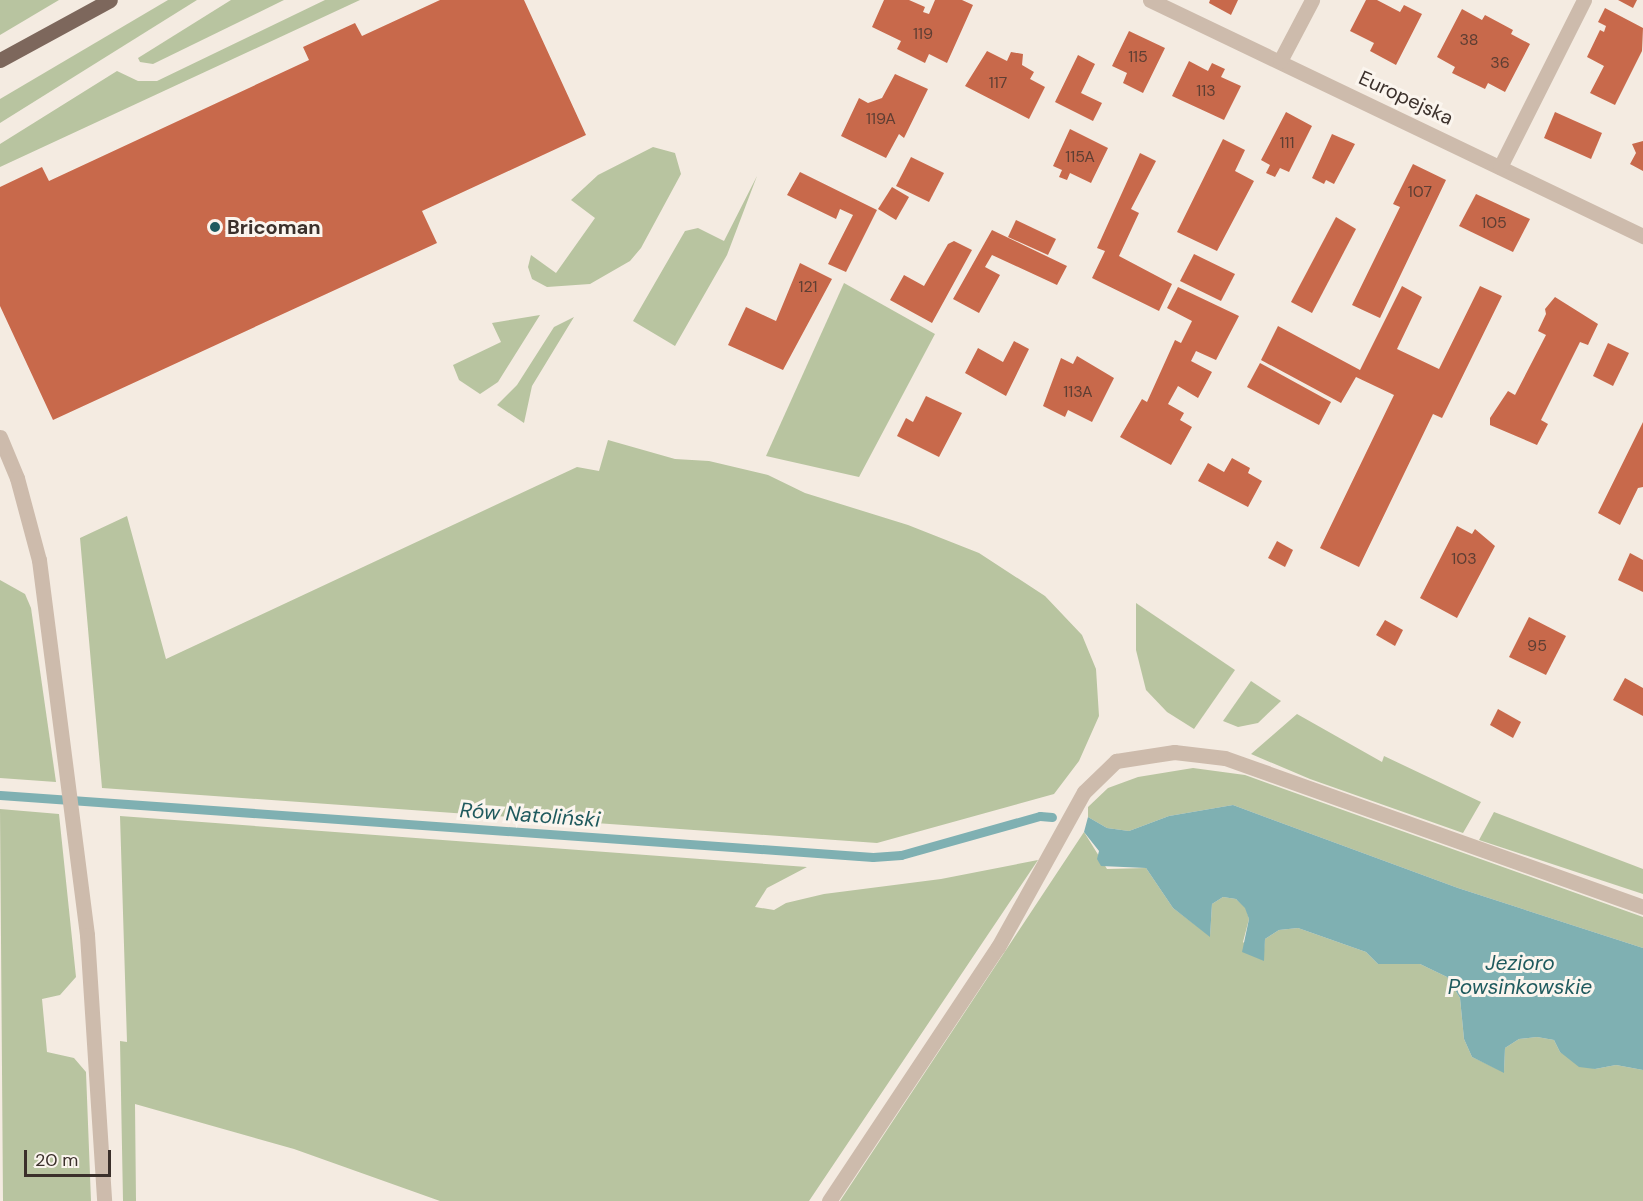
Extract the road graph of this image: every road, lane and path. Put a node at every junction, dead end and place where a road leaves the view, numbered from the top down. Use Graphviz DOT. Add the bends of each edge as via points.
graph roads {
  1 [pos="110,0"];
  2 [pos="1150,0"];
  3 [pos="1312,0"];
  4 [pos="1584,0"];
  5 [pos="0,60"];
  6 [pos="1280,61"];
  7 [pos="1500,167"];
  8 [pos="1643,236"];
  9 [pos="0,437"];
  10 [pos="1643,907"];
  11 [pos="104,1201"];
  12 [pos="829,1201"];
  1 -- 5 [label="main road"];
  2 -- 6 [label="street, Europejska"];
  3 -- 6 [label="street"];
  4 -- 7 [label="street"];
  6 -- 7 [label="street, Europejska"];
  7 -- 8 [label="street, Europejska"];
  9 -- 11 [label="street" via="17,478 39,560 87,935"];
  10 -- 12 [label="street" via="1225,758 1174,752 1116,761 1084,792 998,947"];
}
